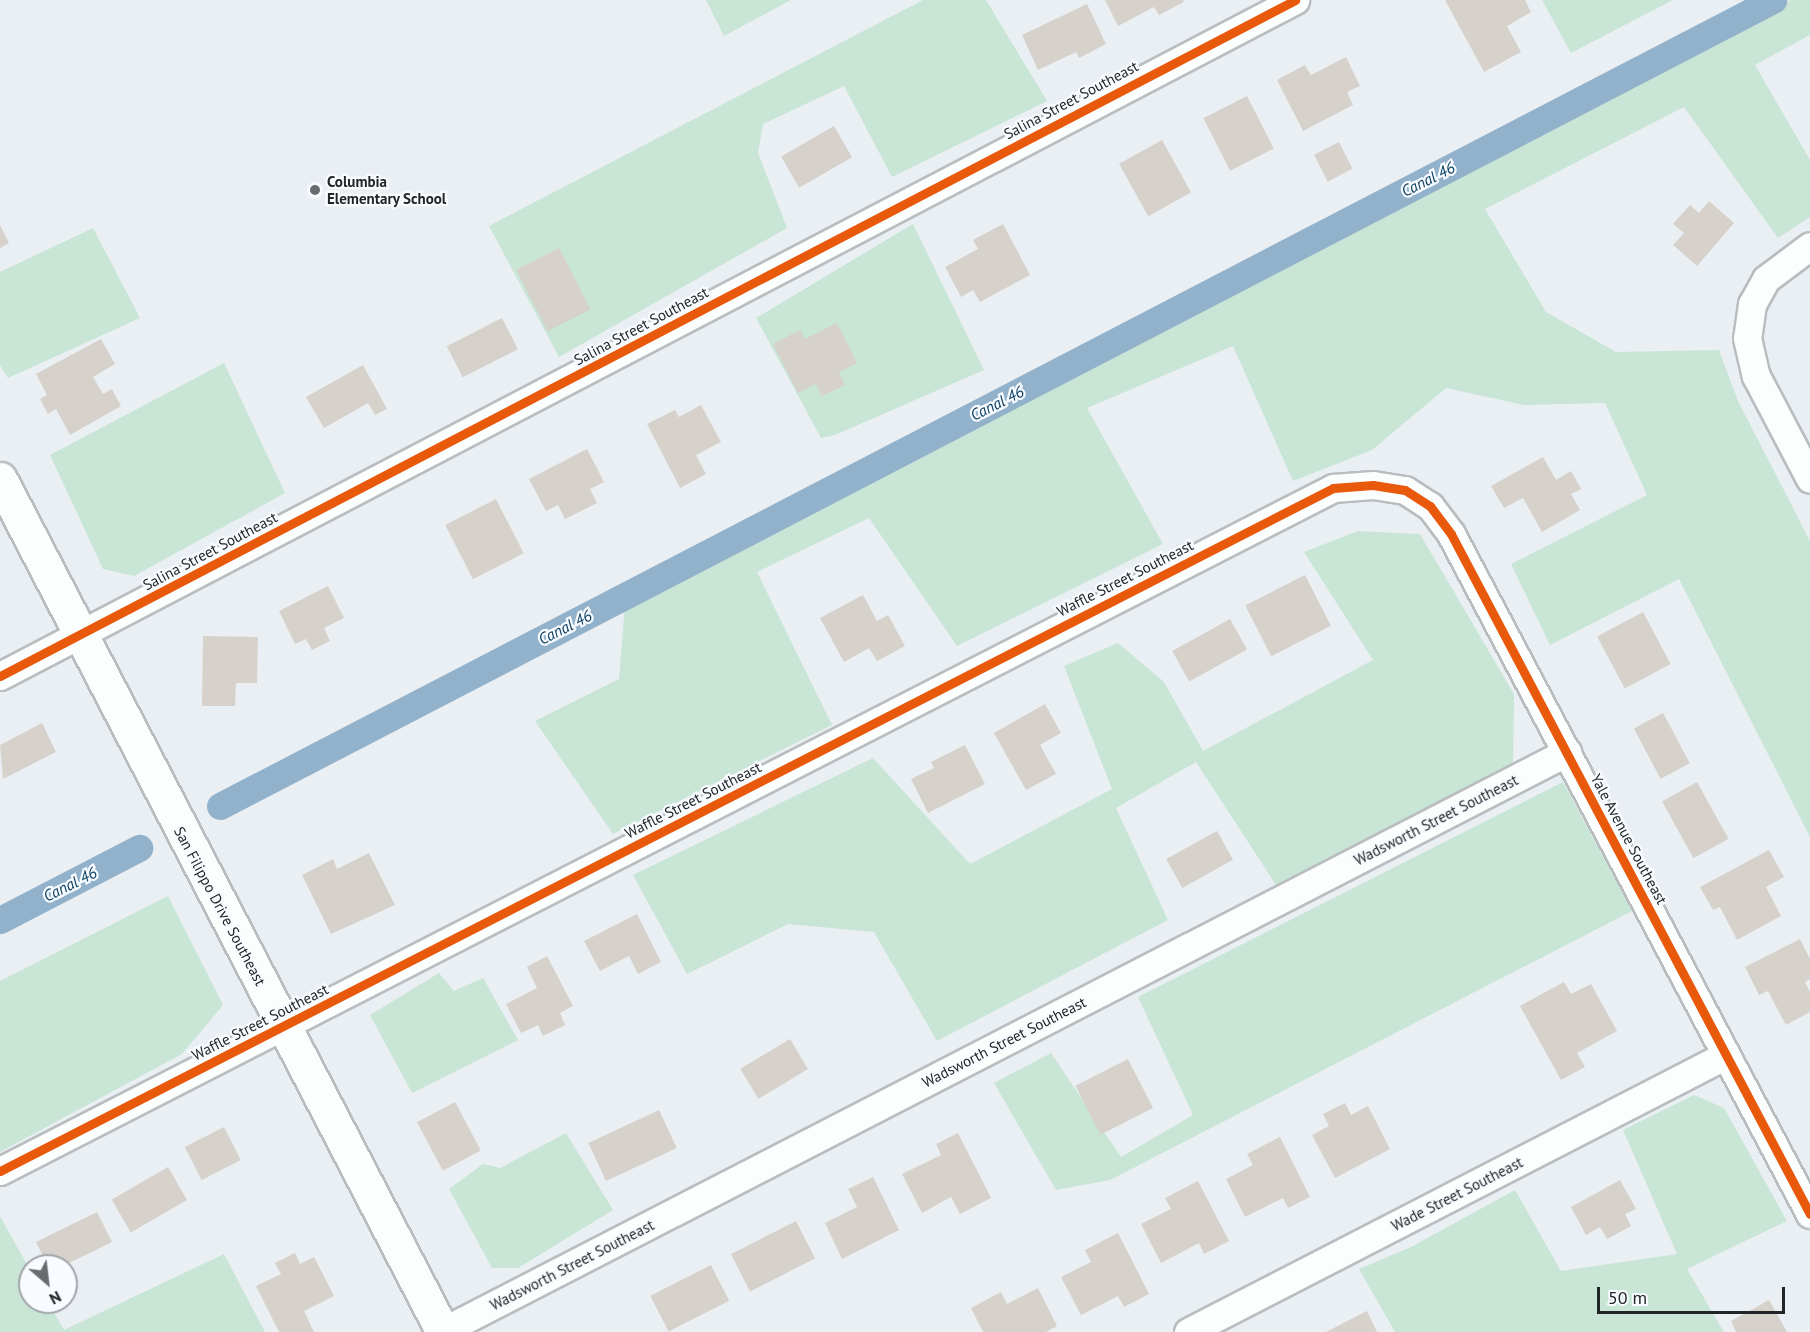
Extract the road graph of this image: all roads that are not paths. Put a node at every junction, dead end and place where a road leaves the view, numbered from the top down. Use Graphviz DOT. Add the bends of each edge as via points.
graph roads {
  1 [pos="1294,0"];
  2 [pos="1810,246"];
  3 [pos="1810,478"];
  4 [pos="0,479"];
  5 [pos="1405,490"];
  6 [pos="80,636"];
  7 [pos="0,676"];
  8 [pos="1567,752"];
  9 [pos="284,1028"];
  10 [pos="1726,1055"];
  11 [pos="0,1171"];
  12 [pos="1810,1214"];
  13 [pos="442,1332"];
  14 [pos="1188,1332"];
  1 -- 6 [label="street, Salina Street Southeast"];
  2 -- 3 [label="street" via="1766,279 1752,304 1747,338 1756,376"];
  4 -- 6 [label="street, San Filippo Drive Southeast"];
  5 -- 8 [label="street, Yale Avenue Southeast" via="1430,506 1451,534"];
  5 -- 9 [label="street, Waffle Street Southeast" via="1373,485 1333,488"];
  6 -- 7 [label="street, Salina Street Southeast"];
  6 -- 9 [label="street, San Filippo Drive Southeast"];
  8 -- 10 [label="street, Yale Avenue Southeast"];
  8 -- 13 [label="street, Wadsworth Street Southeast"];
  9 -- 11 [label="street, Waffle Street Southeast"];
  9 -- 13 [label="street, San Filippo Drive Southeast"];
  10 -- 12 [label="street, Yale Avenue Southeast"];
  10 -- 14 [label="street, Wade Street Southeast"];
}
